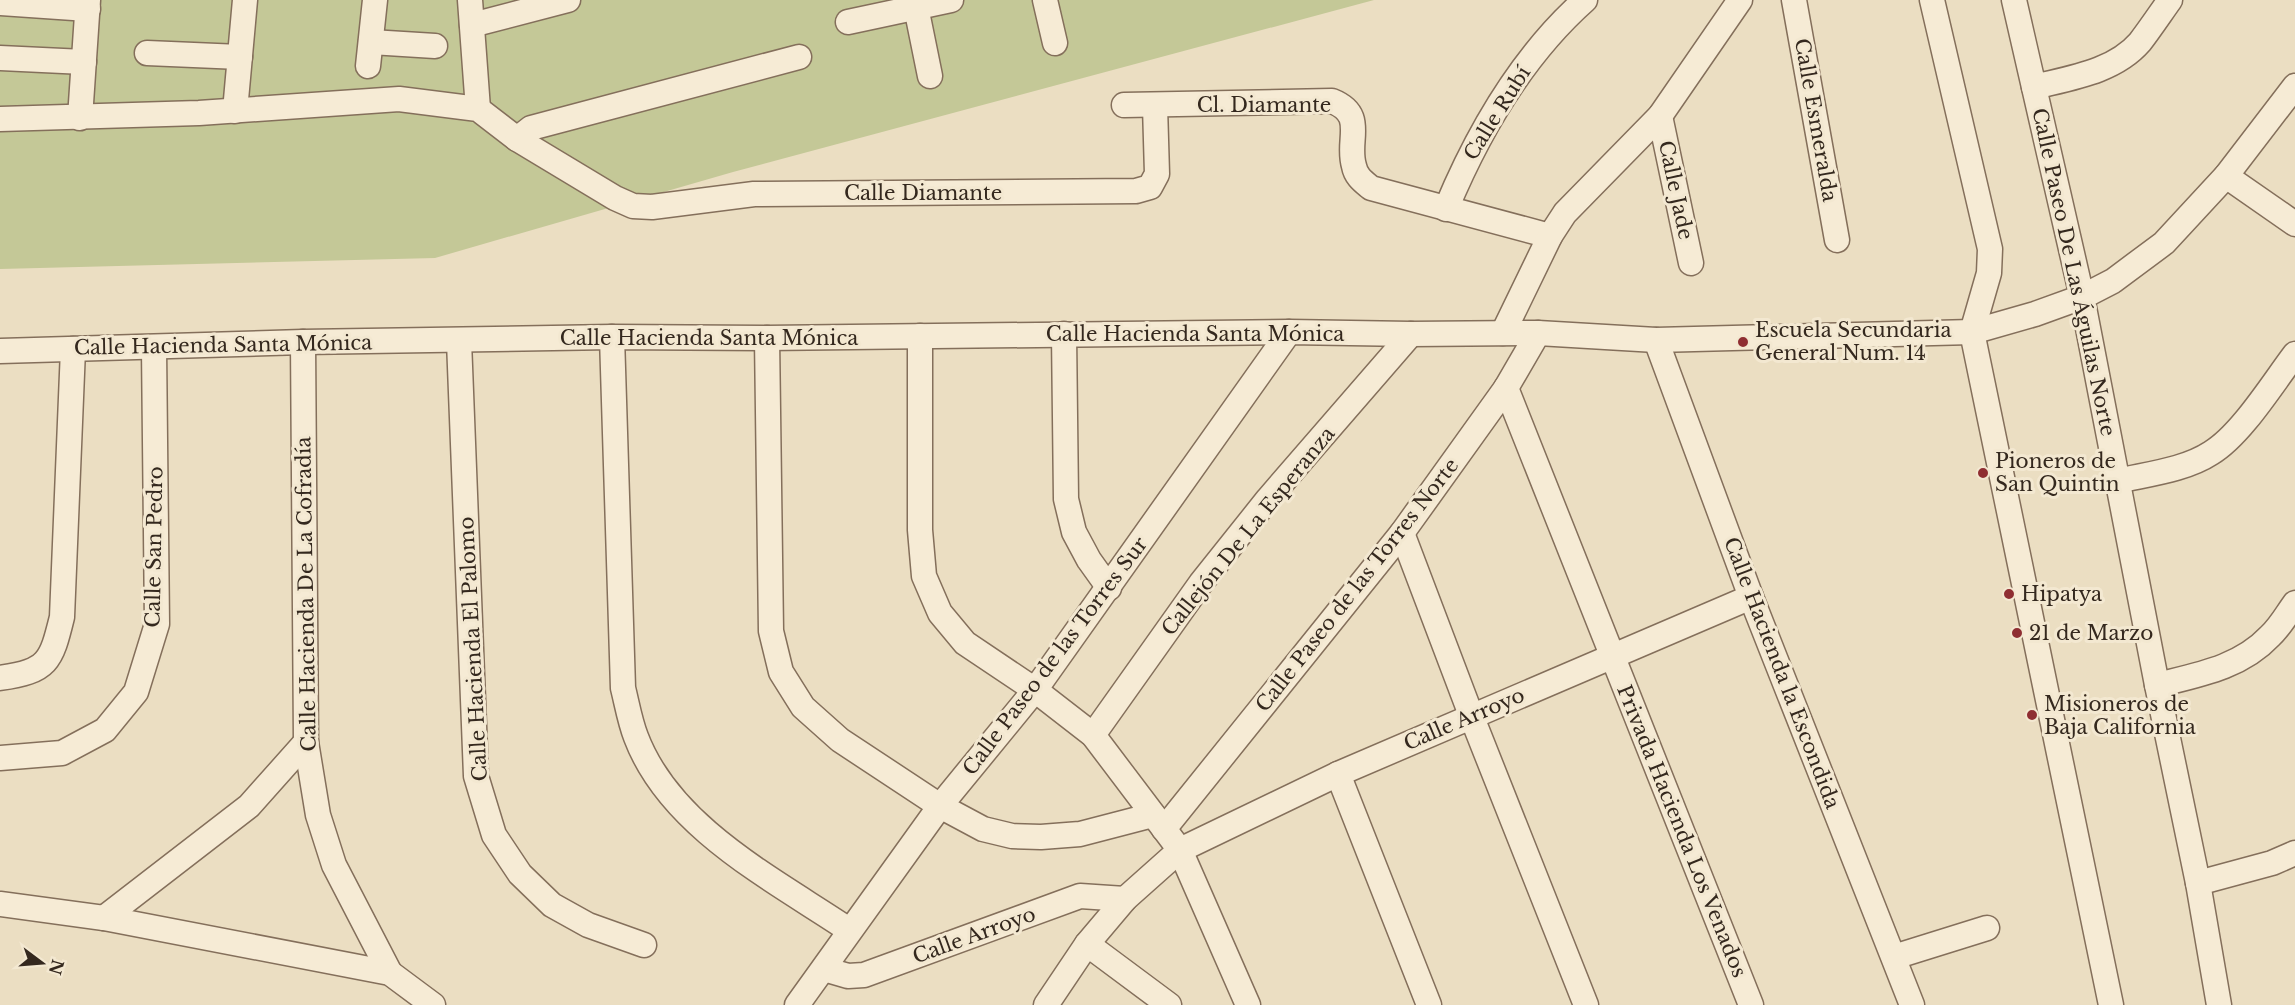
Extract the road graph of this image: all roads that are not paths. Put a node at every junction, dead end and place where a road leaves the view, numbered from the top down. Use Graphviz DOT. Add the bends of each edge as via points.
graph roads {
  1 [pos="237,0"];
  2 [pos="245,0"];
  3 [pos="375,0"];
  4 [pos="470,0"];
  5 [pos="568,0"];
  6 [pos="951,0"];
  7 [pos="1045,0"];
  8 [pos="1585,0"];
  9 [pos="1740,0"];
  10 [pos="1794,0"];
  11 [pos="1932,0"];
  12 [pos="2014,0"];
  13 [pos="2169,0"];
  14 [pos="0,3"];
  15 [pos="88,4"];
  16 [pos="916,8"];
  17 [pos="848,22"];
  18 [pos="472,25"];
  19 [pos="371,42"];
  20 [pos="1055,43"];
  21 [pos="435,46"];
  22 [pos="147,53"];
  23 [pos="240,57"];
  24 [pos="800,57"];
  25 [pos="0,58"];
  26 [pos="84,62"];
  27 [pos="368,66"];
  28 [pos="930,76"];
  29 [pos="2295,86"];
  30 [pos="2034,87"];
  31 [pos="1124,105"];
  32 [pos="1155,106"];
  33 [pos="478,110"];
  34 [pos="235,111"];
  35 [pos="1660,116"];
  36 [pos="80,118"];
  37 [pos="0,119"];
  38 [pos="517,139"];
  39 [pos="2226,176"];
  40 [pos="1446,208"];
  41 [pos="2295,224"];
  42 [pos="1550,236"];
  43 [pos="1838,240"];
  44 [pos="1691,263"];
  45 [pos="2082,297"];
  46 [pos="1289,332"];
  47 [pos="1972,332"];
  48 [pos="1503,333"];
  49 [pos="1538,333"];
  50 [pos="1064,334"];
  51 [pos="1411,334"];
  52 [pos="920,336"];
  53 [pos="612,337"];
  54 [pos="766,338"];
  55 [pos="1656,340"];
  56 [pos="459,341"];
  57 [pos="303,342"];
  58 [pos="154,348"];
  59 [pos="73,349"];
  60 [pos="0,351"];
  61 [pos="2295,354"];
  62 [pos="1506,388"];
  63 [pos="2118,481"];
  64 [pos="1402,533"];
  65 [pos="1109,588"];
  66 [pos="1751,597"];
  67 [pos="2295,603"];
  68 [pos="1614,657"];
  69 [pos="0,678"];
  70 [pos="2157,685"];
  71 [pos="1035,690"];
  72 [pos="1471,715"];
  73 [pos="1093,735"];
  74 [pos="306,742"];
  75 [pos="0,758"];
  76 [pos="1338,774"];
  77 [pos="940,806"];
  78 [pos="1158,822"];
  79 [pos="1180,850"];
  80 [pos="2295,853"];
  81 [pos="2198,883"];
  82 [pos="1125,900"];
  83 [pos="0,904"];
  84 [pos="104,918"];
  85 [pos="1987,928"];
  86 [pos="849,930"];
  87 [pos="1087,944"];
  88 [pos="644,945"];
  89 [pos="1894,957"];
  90 [pos="824,969"];
  91 [pos="390,973"];
  92 [pos="433,1005"];
  93 [pos="796,1005"];
  94 [pos="1046,1005"];
  95 [pos="1169,1005"];
  96 [pos="1248,1005"];
  97 [pos="1429,1005"];
  98 [pos="1586,1005"];
  99 [pos="1751,1005"];
  100 [pos="1912,1005"];
  101 [pos="2111,1005"];
  102 [pos="2219,1005"];
  1 -- 2 [label="street"];
  2 -- 23 [label="street"];
  3 -- 19 [label="street"];
  4 -- 18 [label="street"];
  5 -- 18 [label="street"];
  6 -- 16 [label="street"];
  7 -- 20 [label="street"];
  8 -- 40 [label="street, Calle Rubí" via="1511,84 1464,164"];
  9 -- 35 [label="street"];
  10 -- 43 [label="street, Calle Esmeralda"];
  11 -- 47 [label="street" via="1990,249 1989,273"];
  12 -- 30 [label="street, Calle Paseo De Las Águilas Norte"];
  13 -- 30 [label="street" via="2138,44 2115,61 2088,73"];
  14 -- 15 [label="street"];
  15 -- 26 [label="street"];
  16 -- 17 [label="street"];
  16 -- 28 [label="street"];
  18 -- 33 [label="street"];
  19 -- 21 [label="street"];
  19 -- 27 [label="street"];
  22 -- 23 [label="street"];
  23 -- 34 [label="street"];
  24 -- 38 [label="street" via="531,128"];
  25 -- 26 [label="street"];
  26 -- 36 [label="street"];
  29 -- 39 [label="street, Calle Hacienda Santa Mónica"];
  30 -- 45 [label="street, Calle Paseo De Las Águilas Norte"];
  31 -- 32 [label="street, Cl. Diamante"];
  32 -- 38 [label="street, Calle Diamante" via="1157,174 1150,187 1136,191 754,194 633,206"];
  32 -- 40 [label="street, Cl. Diamante" via="1332,101 1345,106 1352,118 1353,166 1359,178 1371,188"];
  33 -- 34 [label="street" via="399,99"];
  33 -- 38 [label="street, Calle Diamante"];
  34 -- 36 [label="street"];
  35 -- 42 [label="street" via="1565,213"];
  35 -- 44 [label="street, Calle Jade"];
  36 -- 37 [label="street"];
  39 -- 41 [label="street"];
  39 -- 45 [label="street, Calle Hacienda Santa Mónica" via="2164,243 2113,281"];
  40 -- 42 [label="street, Cl. Diamante"];
  42 -- 48 [label="street"];
  45 -- 47 [label="street, Calle Hacienda Santa Mónica"];
  45 -- 63 [label="street, Calle Paseo De Las Águilas Norte"];
  46 -- 50 [label="street, Calle Hacienda Santa Mónica"];
  46 -- 51 [label="street, Calle Hacienda Santa Mónica"];
  46 -- 65 [label="street, Calle Paseo de las Torres Sur"];
  47 -- 55 [label="street, Calle Hacienda Santa Mónica"];
  47 -- 101 [label="street"];
  48 -- 49 [label="street, Calle Hacienda Santa Mónica"];
  48 -- 51 [label="street, Calle Hacienda Santa Mónica"];
  49 -- 55 [label="street, Calle Hacienda Santa Mónica"];
  49 -- 62 [label="street, Calle Paseo de las Torres Norte"];
  50 -- 52 [label="street, Calle Hacienda Santa Mónica"];
  50 -- 65 [label="street" via="1066,499 1074,532"];
  51 -- 73 [label="street, Callejón De La Esperanza" via="1201,583"];
  52 -- 54 [label="street, Calle Hacienda Santa Mónica"];
  52 -- 71 [label="street" via="920,530 924,576 940,613 965,644"];
  53 -- 54 [label="street, Calle Hacienda Santa Mónica"];
  53 -- 56 [label="street, Calle Hacienda Santa Mónica"];
  53 -- 86 [label="street" via="623,688 636,737 659,781 689,816 729,849"];
  54 -- 77 [label="street" via="771,631 781,672 802,707 840,740"];
  55 -- 66 [label="street, Calle Hacienda la Escondida"];
  56 -- 57 [label="street, Calle Hacienda Santa Mónica"];
  56 -- 88 [label="street, Calle Hacienda El Palomo" via="476,776 494,835 520,874 552,905 588,925"];
  57 -- 58 [label="street, Calle Hacienda Santa Mónica"];
  57 -- 74 [label="street, Calle Hacienda De La Cofradía"];
  58 -- 59 [label="street, Calle Hacienda Santa Mónica"];
  58 -- 75 [label="street, Calle San Pedro" via="157,624 136,692 105,730 62,753"];
  59 -- 60 [label="street, Calle Hacienda Santa Mónica"];
  59 -- 69 [label="street" via="62,617 55,646 44,665 25,674"];
  61 -- 63 [label="street" via="2237,429 2212,453 2180,466"];
  62 -- 64 [label="street, Calle Paseo de las Torres Norte"];
  62 -- 68 [label="street, Privada Hacienda Los Venados"];
  63 -- 70 [label="street, Calle Paseo De Las Águilas Norte"];
  64 -- 72 [label="street"];
  64 -- 78 [label="street, Calle Paseo de las Torres Norte"];
  65 -- 71 [label="street, Calle Paseo de las Torres Sur"];
  66 -- 68 [label="street, Calle Arroyo"];
  66 -- 89 [label="street, Calle Hacienda la Escondida"];
  67 -- 70 [label="street" via="2271,636 2244,658 2214,671"];
  68 -- 72 [label="street, Calle Arroyo"];
  68 -- 99 [label="street, Privada Hacienda Los Venados"];
  70 -- 81 [label="street, Calle Paseo De Las Águilas Norte"];
  71 -- 73 [label="street"];
  71 -- 77 [label="street, Calle Paseo de las Torres Sur"];
  72 -- 76 [label="street, Calle Arroyo"];
  72 -- 98 [label="street"];
  73 -- 78 [label="street"];
  74 -- 84 [label="street, Calle Hacienda De La Cofradía" via="249,806"];
  74 -- 91 [label="street, Calle Hacienda De La Cofradía" via="318,814 334,865"];
  76 -- 79 [label="street, Calle Arroyo"];
  76 -- 97 [label="street"];
  77 -- 78 [label="street" via="983,829 1012,836 1080,834"];
  77 -- 86 [label="street, Calle Paseo de las Torres Sur"];
  78 -- 79 [label="street"];
  79 -- 82 [label="street"];
  79 -- 96 [label="street"];
  80 -- 81 [label="street"];
  81 -- 102 [label="street, Calle Paseo De Las Águilas Norte"];
  82 -- 87 [label="street"];
  82 -- 90 [label="street, Calle Arroyo" via="1080,896 864,975 848,976"];
  83 -- 84 [label="street"];
  84 -- 91 [label="street"];
  85 -- 89 [label="street"];
  86 -- 90 [label="street, Calle Paseo de las Torres Sur"];
  87 -- 94 [label="street"];
  87 -- 95 [label="street"];
  89 -- 100 [label="street, Calle Hacienda la Escondida"];
  90 -- 93 [label="street, Calle Paseo de las Torres Sur"];
  91 -- 92 [label="street"];
}
